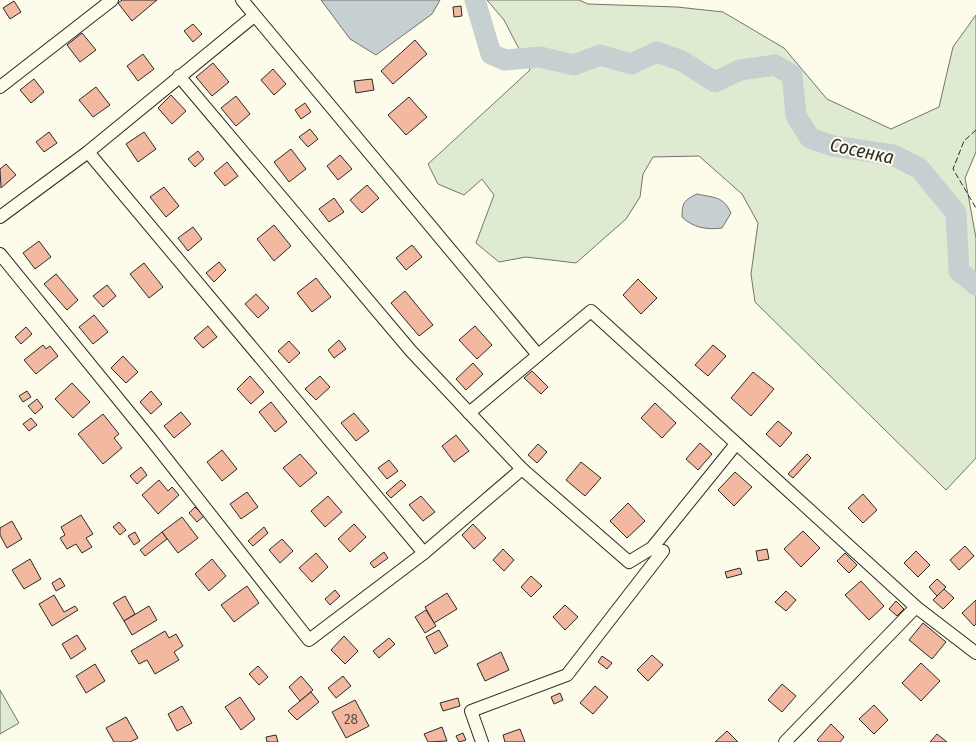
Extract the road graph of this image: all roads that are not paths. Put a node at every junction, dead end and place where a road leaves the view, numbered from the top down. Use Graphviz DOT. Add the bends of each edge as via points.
graph roads {
  1 [pos="112,0"];
  2 [pos="242,0"];
  3 [pos="254,16"];
  4 [pos="178,76"];
  5 [pos="0,87"];
  6 [pos="88,152"];
  7 [pos="0,217"];
  8 [pos="0,254"];
  9 [pos="538,355"];
  10 [pos="468,413"];
  11 [pos="736,444"];
  12 [pos="522,469"];
  13 [pos="664,551"];
  14 [pos="424,553"];
  15 [pos="916,607"];
  16 [pos="976,653"];
  17 [pos="482,742"];
  18 [pos="785,742"];
  1 -- 5 [label="street"];
  2 -- 3 [label="street"];
  3 -- 4 [label="street"];
  3 -- 9 [label="street"];
  4 -- 6 [label="street"];
  4 -- 10 [label="street" via="411,351"];
  6 -- 7 [label="street"];
  6 -- 14 [label="street"];
  8 -- 14 [label="street" via="309,640"];
  9 -- 10 [label="street"];
  9 -- 11 [label="street" via="591,311"];
  10 -- 12 [label="street"];
  11 -- 12 [label="street" via="652,548 629,562"];
  11 -- 15 [label="street"];
  12 -- 14 [label="street"];
  13 -- 17 [label="street" via="567,675 471,711"];
  15 -- 16 [label="street"];
  15 -- 18 [label="street"];
}
